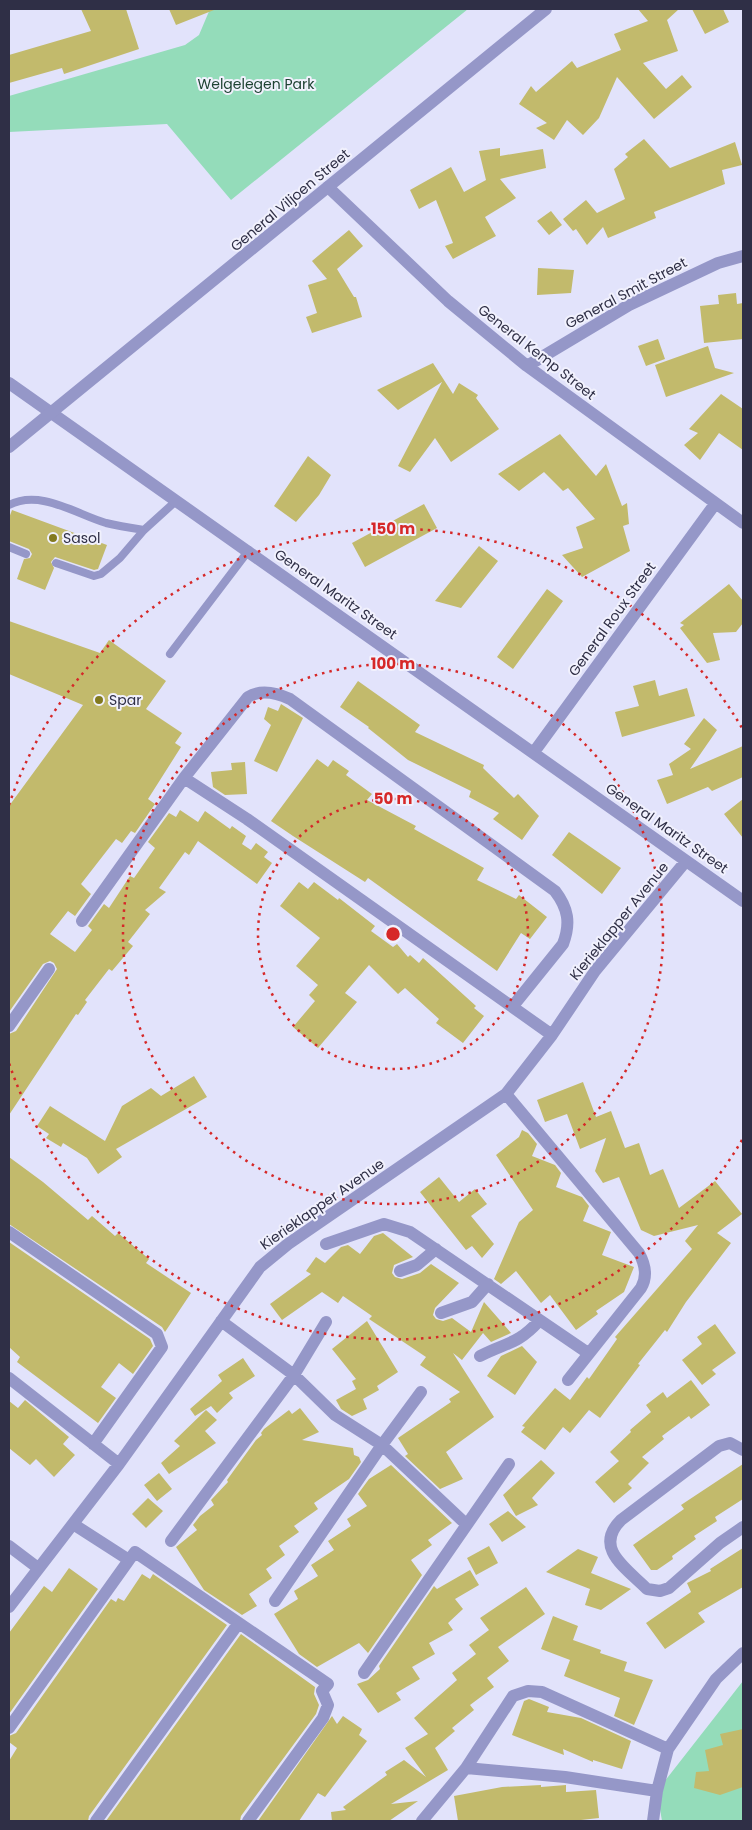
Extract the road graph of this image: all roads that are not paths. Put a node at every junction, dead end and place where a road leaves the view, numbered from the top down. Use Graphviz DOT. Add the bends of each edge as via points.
graph roads {
  1 [pos="546,9"];
  2 [pos="328,187"];
  3 [pos="743,256"];
  4 [pos="527,366"];
  5 [pos="9,383"];
  6 [pos="52,413"];
  7 [pos="9,446"];
  8 [pos="176,501"];
  9 [pos="715,504"];
  10 [pos="9,505"];
  11 [pos="743,523"];
  12 [pos="144,530"];
  13 [pos="9,547"];
  14 [pos="249,550"];
  15 [pos="26,554"];
  16 [pos="56,563"];
  17 [pos="170,654"];
  18 [pos="534,752"];
  19 [pos="184,778"];
  20 [pos="686,861"];
  21 [pos="743,901"];
  22 [pos="82,921"];
  23 [pos="49,969"];
  24 [pos="512,1006"];
  25 [pos="9,1026"];
  26 [pos="552,1035"];
  27 [pos="506,1094"];
  28 [pos="9,1232"];
  29 [pos="326,1244"];
  30 [pos="436,1249"];
  31 [pos="400,1271"];
  32 [pos="488,1284"];
  33 [pos="441,1313"];
  34 [pos="539,1321"];
  35 [pos="221,1322"];
  36 [pos="326,1322"];
  37 [pos="588,1353"];
  38 [pos="480,1356"];
  39 [pos="294,1375"];
  40 [pos="9,1378"];
  41 [pos="568,1380"];
  42 [pos="421,1392"];
  43 [pos="93,1444"];
  44 [pos="382,1445"];
  45 [pos="743,1450"];
  46 [pos="119,1464"];
  47 [pos="509,1464"];
  48 [pos="73,1524"];
  49 [pos="466,1524"];
  50 [pos="743,1527"];
  51 [pos="171,1541"];
  52 [pos="9,1546"];
  53 [pos="129,1560"];
  54 [pos="38,1568"];
  55 [pos="275,1601"];
  56 [pos="9,1607"];
  57 [pos="238,1624"];
  58 [pos="743,1653"];
  59 [pos="364,1673"];
  60 [pos="9,1728"];
  61 [pos="668,1749"];
  62 [pos="466,1768"];
  63 [pos="657,1791"];
  64 [pos="96,1821"];
  65 [pos="248,1821"];
  66 [pos="422,1821"];
  67 [pos="653,1821"];
  1 -- 2 [label="street, General Viljoen Street"];
  2 -- 4 [label="street, General Kemp Street" via="441,295"];
  2 -- 6 [label="street, General Viljoen Street"];
  3 -- 4 [label="street, General Smit Street" via="718,263 629,305"];
  4 -- 9 [label="street, General Kemp Street"];
  5 -- 6 [label="street, General Maritz Street"];
  6 -- 7 [label="street, General Viljoen Street"];
  6 -- 8 [label="street, General Maritz Street"];
  8 -- 12 [label="lane"];
  8 -- 14 [label="street, General Maritz Street"];
  9 -- 11 [label="street, General Kemp Street"];
  9 -- 18 [label="street, General Roux Street"];
  10 -- 12 [label="lane" via="28,500 69,507 105,523"];
  12 -- 16 [label="lane" via="101,574 94,576"];
  13 -- 15 [label="lane"];
  14 -- 17 [label="lane"];
  14 -- 18 [label="street, General Maritz Street"];
  18 -- 20 [label="street, General Maritz Street"];
  19 -- 22 [label="street"];
  19 -- 24 [label="street"];
  19 -- 24 [label="street" via="248,697 258,692 290,699 554,891 560,899 568,922 563,944"];
  20 -- 21 [label="street, General Maritz Street"];
  20 -- 26 [label="street, Kierieklapper Avenue" via="596,971"];
  23 -- 25 [label="street"];
  24 -- 26 [label="street"];
  26 -- 27 [label="street, Kierieklapper Avenue"];
  27 -- 35 [label="street, Kierieklapper Avenue" via="269,1258"];
  27 -- 37 [label="street" via="639,1253 645,1267 646,1276 641,1288"];
  28 -- 43 [label="street" via="157,1334 161,1340 162,1347"];
  29 -- 30 [label="street" via="384,1224 410,1232"];
  30 -- 31 [label="street" via="418,1264"];
  30 -- 32 [label="street"];
  32 -- 33 [label="street" via="472,1302"];
  32 -- 34 [label="street"];
  34 -- 37 [label="street"];
  34 -- 38 [label="street" via="526,1336"];
  35 -- 39 [label="street"];
  35 -- 46 [label="street, Kierieklapper Avenue"];
  36 -- 39 [label="street"];
  37 -- 41 [label="street"];
  39 -- 44 [label="street" via="335,1415"];
  39 -- 51 [label="street"];
  40 -- 43 [label="street"];
  42 -- 44 [label="street"];
  43 -- 46 [label="street"];
  44 -- 49 [label="street"];
  44 -- 55 [label="street"];
  45 -- 50 [label="street" via="730,1443 719,1446 613,1528 610,1545 615,1556 646,1589 665,1590"];
  46 -- 48 [label="street, Kierieklapper Avenue"];
  47 -- 49 [label="street"];
  48 -- 53 [label="street"];
  48 -- 54 [label="street, Kierieklapper Avenue"];
  49 -- 59 [label="street"];
  52 -- 54 [label="street"];
  53 -- 57 [label="street" via="134,1552"];
  53 -- 60 [label="street"];
  54 -- 56 [label="street, Kierieklapper Avenue"];
  57 -- 64 [label="street"];
  57 -- 65 [label="street" via="328,1684 322,1691 328,1705 323,1718"];
  58 -- 61 [label="street" via="716,1679"];
  61 -- 62 [label="street" via="535,1690 513,1696"];
  61 -- 63 [label="street"];
  62 -- 63 [label="street" via="565,1777"];
  62 -- 66 [label="street"];
  63 -- 67 [label="street"];
}
